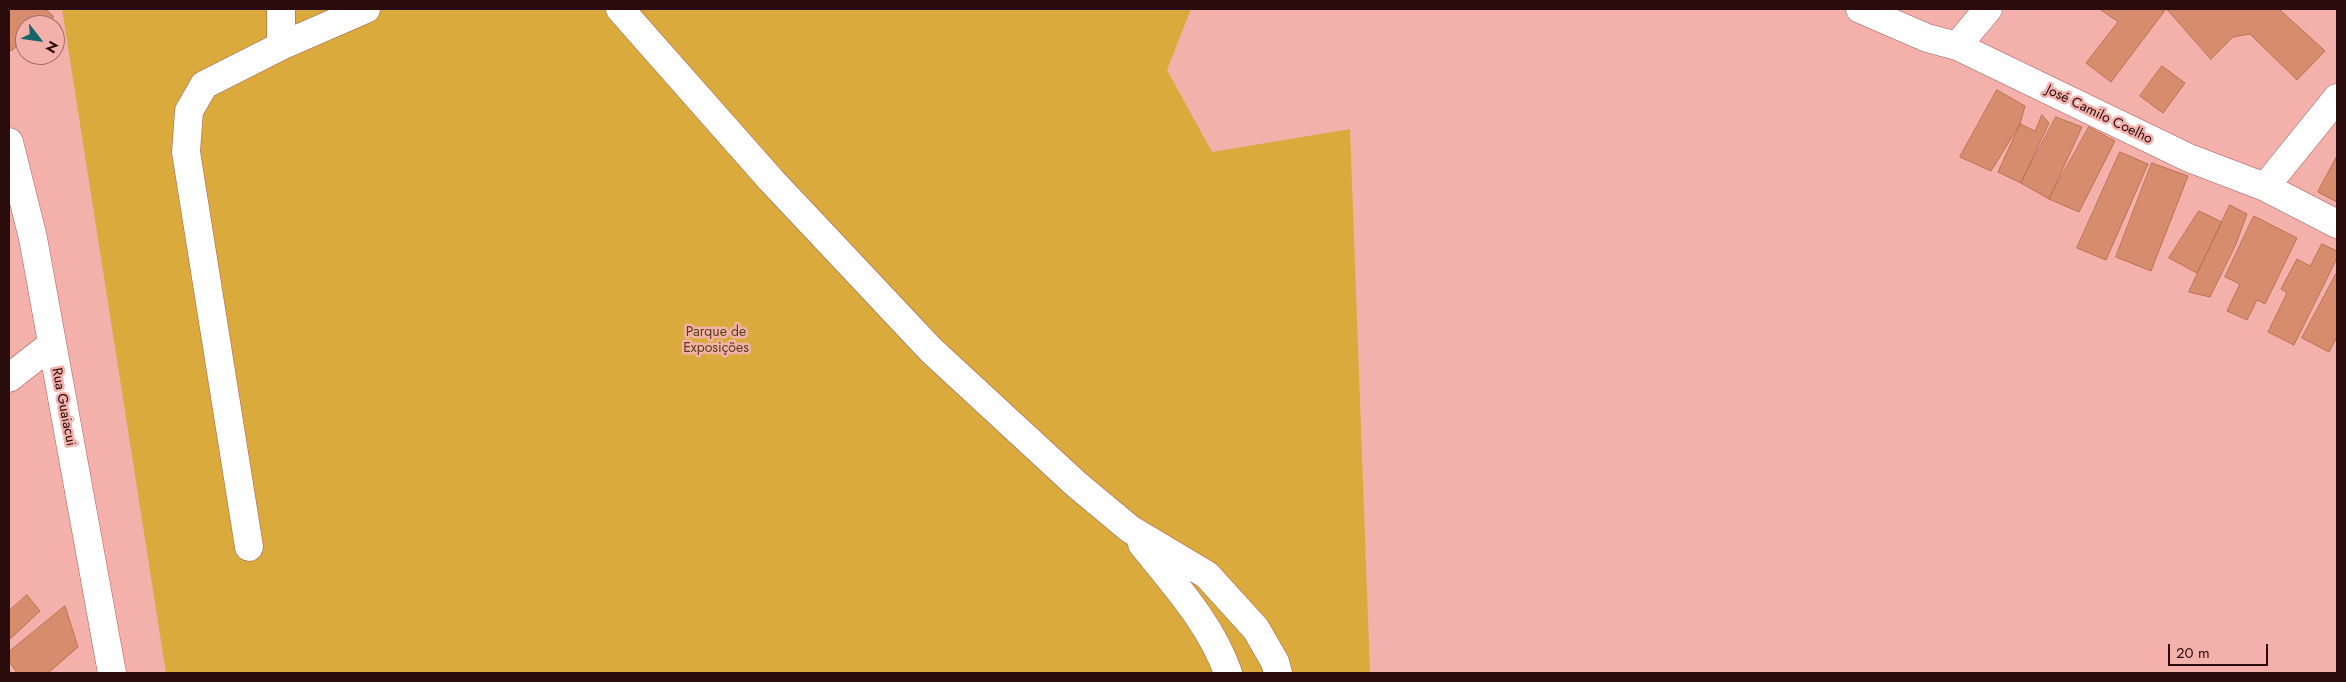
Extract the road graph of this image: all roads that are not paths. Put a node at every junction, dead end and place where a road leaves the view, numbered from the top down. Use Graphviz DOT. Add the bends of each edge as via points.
graph roads {
  1 [pos="281,9"];
  2 [pos="366,9"];
  3 [pos="620,9"];
  4 [pos="1860,9"];
  5 [pos="1988,9"];
  6 [pos="281,46"];
  7 [pos="1956,46"];
  8 [pos="2337,98"];
  9 [pos="9,142"];
  10 [pos="2265,187"];
  11 [pos="2337,224"];
  12 [pos="51,345"];
  13 [pos="9,378"];
  14 [pos="1130,529"];
  15 [pos="249,547"];
  16 [pos="112,673"];
  17 [pos="1228,673"];
  18 [pos="1278,673"];
  1 -- 6 [label="street"];
  2 -- 6 [label="street"];
  3 -- 14 [label="street" via="771,180 931,350 1076,484"];
  4 -- 7 [label="street, José Camilo Coelho" via="1927,38"];
  5 -- 7 [label="street"];
  6 -- 15 [label="street" via="204,85 190,111 186,152"];
  7 -- 10 [label="street, José Camilo Coelho" via="2189,158"];
  8 -- 10 [label="street"];
  9 -- 12 [label="street, Rua Guaiacui" via="32,238"];
  10 -- 11 [label="street, José Camilo Coelho"];
  12 -- 13 [label="street"];
  12 -- 16 [label="street, Rua Guaiacui"];
  14 -- 17 [label="street" via="1189,602 1221,654"];
  14 -- 18 [label="street" via="1207,575 1256,629"];
}
